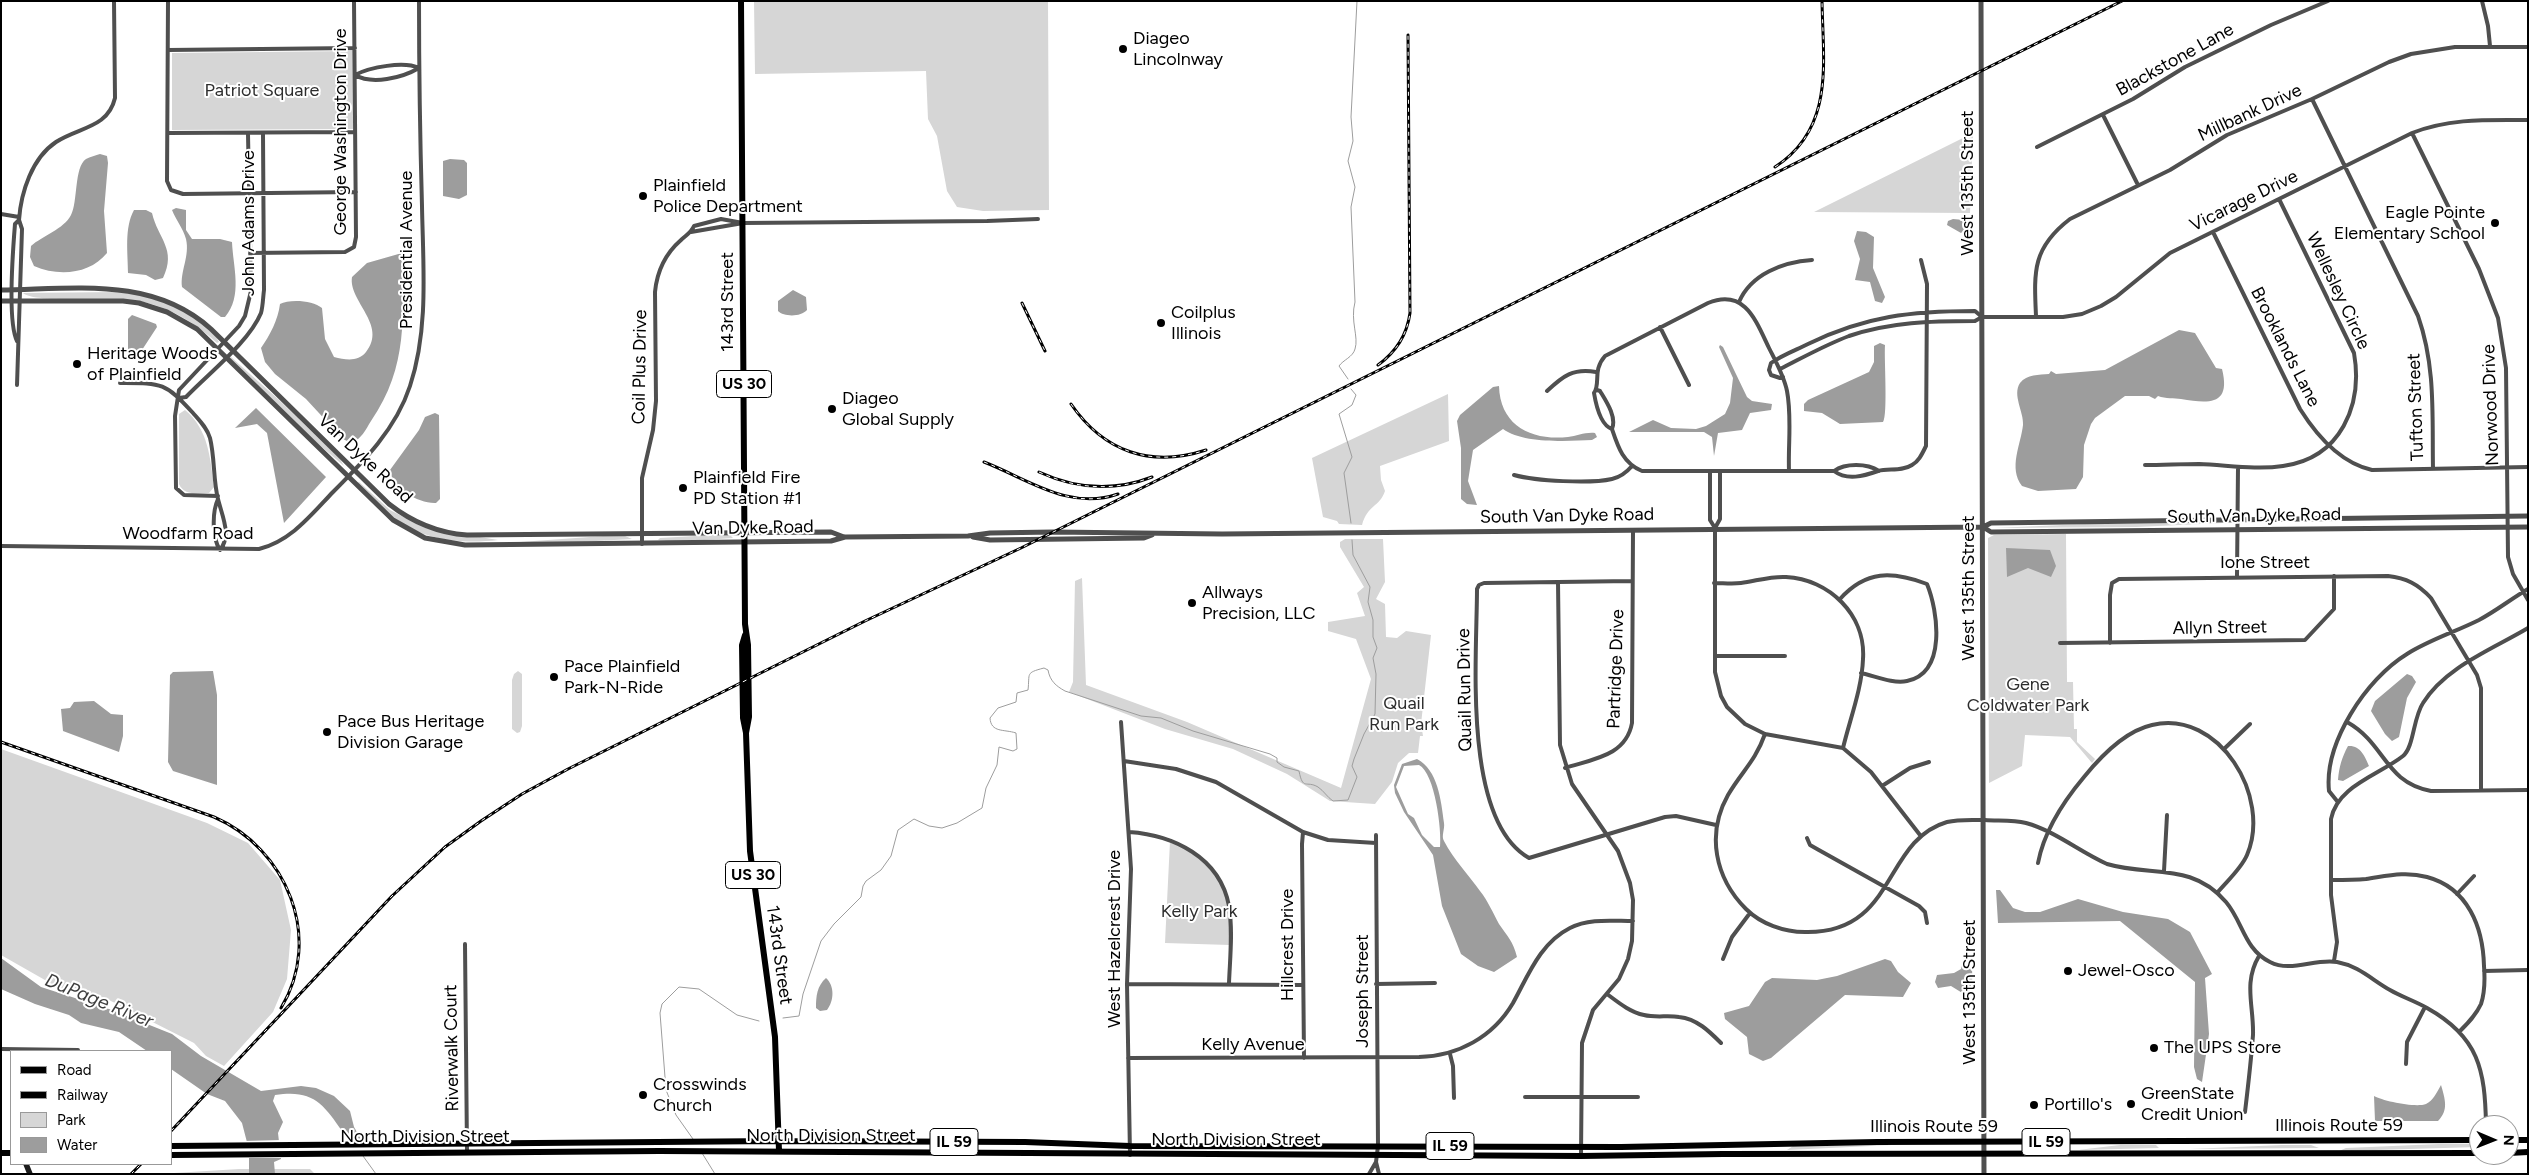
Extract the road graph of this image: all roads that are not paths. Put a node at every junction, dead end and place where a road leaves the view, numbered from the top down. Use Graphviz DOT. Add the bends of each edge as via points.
graph roads {
  1 [pos="114,1"];
  2 [pos="168,1"];
  3 [pos="354,1"];
  4 [pos="419,1"];
  5 [pos="741,1"];
  6 [pos="1981,1"];
  7 [pos="2328,1"];
  8 [pos="2482,1"];
  9 [pos="2490,46"];
  10 [pos="2528,47"];
  11 [pos="355,48"];
  12 [pos="168,50"];
  13 [pos="419,68"];
  14 [pos="355,75"];
  15 [pos="2312,99"];
  16 [pos="2103,115"];
  17 [pos="2528,120"];
  18 [pos="355,132"];
  19 [pos="2412,133"];
  20 [pos="168,134"];
  21 [pos="248,134"];
  22 [pos="263,134"];
  23 [pos="2037,147"];
  24 [pos="2345,166"];
  25 [pos="2138,185"];
  26 [pos="263,192"];
  27 [pos="356,192"];
  28 [pos="249,193"];
  29 [pos="2279,199"];
  30 [pos="1,214"];
  31 [pos="19,218"];
  32 [pos="1038,218"];
  33 [pos="743,222"];
  34 [pos="691,232"];
  35 [pos="2213,232"];
  36 [pos="250,253"];
  37 [pos="264,253"];
  38 [pos="1812,260"];
  39 [pos="1921,260"];
  40 [pos="1,290"];
  41 [pos="13,290"];
  42 [pos="20,290"];
  43 [pos="1,301"];
  44 [pos="16,301"];
  45 [pos="1739,302"];
  46 [pos="1927,312"];
  47 [pos="2036,316"];
  48 [pos="1882,317"];
  49 [pos="1982,317"];
  50 [pos="1927,322"];
  51 [pos="1660,327"];
  52 [pos="1884,327"];
  53 [pos="1845,328"];
  54 [pos="1848,336"];
  55 [pos="1816,340"];
  56 [pos="224,342"];
  57 [pos="1821,348"];
  58 [pos="218,349"];
  59 [pos="233,351"];
  60 [pos="225,358"];
  61 [pos="1775,360"];
  62 [pos="1780,369"];
  63 [pos="1596,372"];
  64 [pos="1783,377"];
  65 [pos="120,383"];
  66 [pos="1689,385"];
  67 [pos="17,386"];
  68 [pos="1596,390"];
  69 [pos="1547,392"];
  70 [pos="179,398"];
  71 [pos="1612,429"];
  72 [pos="2328,444"];
  73 [pos="2145,465"];
  74 [pos="1632,466"];
  75 [pos="2238,467"];
  76 [pos="2507,468"];
  77 [pos="2528,468"];
  78 [pos="2432,469"];
  79 [pos="354,470"];
  80 [pos="1789,471"];
  81 [pos="1834,471"];
  82 [pos="1879,471"];
  83 [pos="1710,472"];
  84 [pos="1720,472"];
  85 [pos="1514,475"];
  86 [pos="348,477"];
  87 [pos="218,498"];
  88 [pos="2508,516"];
  89 [pos="2528,516"];
  90 [pos="2237,520"];
  91 [pos="1983,526"];
  92 [pos="2507,527"];
  93 [pos="2528,527"];
  94 [pos="1715,528"];
  95 [pos="1632,529"];
  96 [pos="2237,530"];
  97 [pos="745,532"];
  98 [pos="642,534"];
  99 [pos="1152,534"];
  100 [pos="845,537"];
  101 [pos="745,543"];
  102 [pos="642,544"];
  103 [pos="1,546"];
  104 [pos="220,550"];
  105 [pos="2237,576"];
  106 [pos="2334,576"];
  107 [pos="1632,581"];
  108 [pos="1558,582"];
  109 [pos="1714,583"];
  110 [pos="2528,589"];
  111 [pos="2522,592"];
  112 [pos="1840,599"];
  113 [pos="2528,600"];
  114 [pos="2528,628"];
  115 [pos="2452,632"];
  116 [pos="2060,643"];
  117 [pos="2110,643"];
  118 [pos="1715,656"];
  119 [pos="1785,656"];
  120 [pos="2470,662"];
  121 [pos="1862,673"];
  122 [pos="1121,722"];
  123 [pos="2347,722"];
  124 [pos="2250,724"];
  125 [pos="1765,734"];
  126 [pos="1844,748"];
  127 [pos="2224,749"];
  128 [pos="1124,760"];
  129 [pos="1930,762"];
  130 [pos="2388,765"];
  131 [pos="1566,768"];
  132 [pos="1882,786"];
  133 [pos="2481,790"];
  134 [pos="2528,790"];
  135 [pos="2337,800"];
  136 [pos="2167,815"];
  137 [pos="1983,820"];
  138 [pos="1716,825"];
  139 [pos="1129,832"];
  140 [pos="1304,832"];
  141 [pos="2047,833"];
  142 [pos="1376,835"];
  143 [pos="1609,835"];
  144 [pos="1920,836"];
  145 [pos="1807,838"];
  146 [pos="1376,843"];
  147 [pos="2038,863"];
  148 [pos="2164,870"];
  149 [pos="2474,876"];
  150 [pos="2332,880"];
  151 [pos="1886,887"];
  152 [pos="2217,893"];
  153 [pos="2457,894"];
  154 [pos="1750,913"];
  155 [pos="1633,921"];
  156 [pos="1927,923"];
  157 [pos="465,944"];
  158 [pos="2259,956"];
  159 [pos="1723,959"];
  160 [pos="2334,962"];
  161 [pos="2484,970"];
  162 [pos="2528,970"];
  163 [pos="1229,983"];
  164 [pos="1435,983"];
  165 [pos="1128,984"];
  166 [pos="1376,984"];
  167 [pos="1302,985"];
  168 [pos="1607,994"];
  169 [pos="2425,1007"];
  170 [pos="2460,1032"];
  171 [pos="1721,1043"];
  172 [pos="1,1049"];
  173 [pos="78,1050"];
  174 [pos="1450,1054"];
  175 [pos="1377,1057"];
  176 [pos="1128,1058"];
  177 [pos="1304,1058"];
  178 [pos="2406,1064"];
  179 [pos="1638,1096"];
  180 [pos="1525,1097"];
  181 [pos="1581,1097"];
  182 [pos="1454,1098"];
  183 [pos="2245,1112"];
  184 [pos="2486,1115"];
  185 [pos="2469,1139"];
  186 [pos="625,1141"];
  187 [pos="779,1141"];
  188 [pos="467,1142"];
  189 [pos="1984,1142"];
  190 [pos="2333,1142"];
  191 [pos="1792,1143"];
  192 [pos="172,1146"];
  193 [pos="1130,1146"];
  194 [pos="1378,1146"];
  195 [pos="1660,1146"];
  196 [pos="1581,1147"];
  197 [pos="624,1151"];
  198 [pos="779,1151"];
  199 [pos="467,1152"];
  200 [pos="2469,1153"];
  201 [pos="1774,1154"];
  202 [pos="1984,1154"];
  203 [pos="2328,1154"];
  204 [pos="172,1155"];
  205 [pos="1130,1155"];
  206 [pos="1670,1155"];
  207 [pos="1581,1156"];
  208 [pos="1376,1159"];
  209 [pos="1369,1174"];
  210 [pos="1379,1174"];
  211 [pos="1984,1174"];
  1 -- 31 [label="street" via="113,106 99,123 69,135 42,156 30,174"];
  2 -- 12 [label="street"];
  3 -- 11 [label="street, George Washington Drive"];
  4 -- 13 [label="street, Presidential Avenue"];
  5 -- 33 [label="main road, 143rd Street / US 30"];
  6 -- 49 [label="street, West 135th Street"];
  7 -- 16 [label="street, Blackstone Lane" via="2185,67"];
  8 -- 9 [label="street"];
  9 -- 10 [label="street, Millbank Drive"];
  9 -- 15 [label="street, Millbank Drive" via="2455,47 2411,54 2374,68"];
  11 -- 12 [label="street"];
  11 -- 14 [label="street, George Washington Drive"];
  12 -- 20 [label="street"];
  13 -- 14 [label="street" via="409,64 396,65 364,70"];
  13 -- 14 [label="street" via="376,80 364,80"];
  13 -- 79 [label="street, Presidential Avenue" via="420,344 410,387 399,412 370,454"];
  14 -- 18 [label="street, George Washington Drive"];
  15 -- 24 [label="street, Tufton Street"];
  15 -- 25 [label="street, Millbank Drive" via="2222,138 2170,170"];
  16 -- 23 [label="street, Blackstone Lane"];
  16 -- 25 [label="street"];
  17 -- 19 [label="street, Vicarage Drive" via="2458,121 2432,125"];
  18 -- 22 [label="street"];
  18 -- 27 [label="street, George Washington Drive"];
  19 -- 24 [label="street, Vicarage Drive"];
  19 -- 76 [label="street, Norwood Drive" via="2483,276 2498,318 2506,368"];
  20 -- 21 [label="street"];
  20 -- 28 [label="street" via="167,181 171,190 183,194"];
  21 -- 22 [label="street"];
  21 -- 28 [label="street, John Adams Drive"];
  22 -- 26 [label="street, John Adams Drive"];
  24 -- 29 [label="street, Vicarage Drive"];
  24 -- 78 [label="street, Tufton Street" via="2426,338 2431,377"];
  25 -- 47 [label="street, Millbank Drive" via="2070,219 2046,242 2035,270"];
  26 -- 27 [label="street"];
  26 -- 28 [label="street"];
  26 -- 37 [label="street, John Adams Drive"];
  27 -- 37 [label="street, George Washington Drive" via="356,237 351,250"];
  28 -- 36 [label="street, John Adams Drive"];
  29 -- 35 [label="street, Vicarage Drive"];
  29 -- 72 [label="street, Wellesley Circle" via="2354,353 2356,394 2351,413"];
  30 -- 31 [label="street"];
  31 -- 41 [label="street" via="15,224"];
  31 -- 42 [label="street" via="22,229"];
  32 -- 33 [label="street, Coil Plus Drive" via="932,222"];
  33 -- 34 [label="street, Coil Plus Drive"];
  33 -- 34 [label="street, Coil Plus Drive" via="709,220 694,226"];
  33 -- 97 [label="main road, 143rd Street / US 30"];
  34 -- 98 [label="street, Coil Plus Drive" via="670,250 656,282 656,410 642,478"];
  35 -- 47 [label="street, Vicarage Drive" via="2170,253 2101,306 2063,317"];
  35 -- 72 [label="street, Brooklands Lane" via="2300,409"];
  36 -- 37 [label="street, George Washington Drive"];
  36 -- 56 [label="street, John Adams Drive" via="248,304 239,326"];
  37 -- 59 [label="street, John Adams Drive" via="262,310 254,326"];
  38 -- 45 [label="street" via="1792,262 1760,277 1746,287"];
  39 -- 46 [label="street" via="1927,284"];
  40 -- 41 [label="street, Van Dyke Road"];
  41 -- 42 [label="street, Van Dyke Road"];
  41 -- 44 [label="street"];
  42 -- 44 [label="street"];
  42 -- 56 [label="street, Van Dyke Road" via="113,290 147,294 184,308"];
  43 -- 44 [label="street, Van Dyke Road"];
  44 -- 58 [label="street, Van Dyke Road" via="123,301 152,306 197,329"];
  44 -- 67 [label="street"];
  45 -- 51 [label="street" via="1727,299 1714,301"];
  45 -- 61 [label="street" via="1755,318"];
  46 -- 48 [label="street, Vicarage Drive"];
  46 -- 49 [label="street, Vicarage Drive" via="1975,311"];
  46 -- 50 [label="street"];
  47 -- 49 [label="street, Vicarage Drive"];
  48 -- 52 [label="street"];
  48 -- 53 [label="street, Vicarage Drive"];
  49 -- 50 [label="street, Vicarage Drive" via="1975,321"];
  49 -- 91 [label="street, West 135th Street"];
  50 -- 52 [label="street, Vicarage Drive"];
  50 -- 82 [label="street" via="1926,446 1911,465 1899,470"];
  51 -- 63 [label="street" via="1610,352"];
  51 -- 66 [label="street"];
  52 -- 54 [label="street, Vicarage Drive"];
  53 -- 54 [label="street"];
  53 -- 55 [label="street, Vicarage Drive"];
  54 -- 57 [label="street, Vicarage Drive"];
  55 -- 57 [label="street"];
  55 -- 61 [label="street, Vicarage Drive"];
  56 -- 58 [label="street, John Adams Drive"];
  56 -- 59 [label="street, Van Dyke Road"];
  57 -- 62 [label="street, Vicarage Drive"];
  58 -- 60 [label="street, Van Dyke Road"];
  58 -- 70 [label="street, John Adams Drive" via="179,390"];
  59 -- 60 [label="street, John Adams Drive"];
  59 -- 79 [label="street, Van Dyke Road"];
  60 -- 70 [label="street, John Adams Drive" via="186,397"];
  60 -- 86 [label="street, Van Dyke Road"];
  61 -- 62 [label="street"];
  61 -- 64 [label="street" via="1769,367 1771,375"];
  62 -- 64 [label="street"];
  63 -- 68 [label="street"];
  63 -- 69 [label="street" via="1583,370 1566,374"];
  64 -- 80 [label="street" via="1788,397"];
  65 -- 70 [label="street" via="158,384"];
  68 -- 71 [label="street" via="1596,406 1605,425"];
  68 -- 71 [label="street" via="1600,390 1611,413"];
  70 -- 87 [label="street" via="208,434"];
  70 -- 87 [label="street, John Adams Drive" via="175,416 176,488 184,495"];
  71 -- 74 [label="street" via="1622,455"];
  72 -- 75 [label="street, Wellesley Circle" via="2314,455 2284,466"];
  72 -- 78 [label="street, Brooklands Lane" via="2357,467 2372,470"];
  73 -- 75 [label="street, Wellesley Circle"];
  74 -- 83 [label="street" via="1648,472"];
  74 -- 85 [label="street" via="1623,475 1606,480 1535,480"];
  75 -- 90 [label="street"];
  76 -- 77 [label="street, Brooklands Lane"];
  76 -- 78 [label="street, Brooklands Lane"];
  76 -- 88 [label="street, Norwood Drive"];
  79 -- 86 [label="street, Presidential Avenue"];
  79 -- 98 [label="street, Van Dyke Road" via="397,510 418,523 445,532 503,536"];
  80 -- 81 [label="street"];
  80 -- 84 [label="street"];
  81 -- 82 [label="street" via="1838,475 1854,477"];
  81 -- 82 [label="street" via="1852,465 1873,467"];
  83 -- 84 [label="street"];
  83 -- 94 [label="street" via="1710,520"];
  84 -- 94 [label="street" via="1720,519"];
  86 -- 102 [label="street, Van Dyke Road" via="393,520 436,541 465,546"];
  86 -- 104 [label="street, Woodfarm Road" via="280,542 259,549"];
  87 -- 104 [label="street" via="214,506 216,543"];
  87 -- 104 [label="street" via="226,532 225,543"];
  88 -- 89 [label="street, South Van Dyke Road"];
  88 -- 90 [label="street, South Van Dyke Road"];
  88 -- 92 [label="street, Norwood Drive"];
  90 -- 91 [label="street, South Van Dyke Road" via="1993,523"];
  90 -- 96 [label="street"];
  91 -- 94 [label="street, South Van Dyke Road"];
  91 -- 96 [label="street, South Van Dyke Road" via="1991,532"];
  91 -- 137 [label="street, West 135th Street"];
  92 -- 93 [label="street, South Van Dyke Road"];
  92 -- 96 [label="street, South Van Dyke Road"];
  92 -- 111 [label="street, Norwood Drive" via="2508,557"];
  94 -- 95 [label="street, South Van Dyke Road"];
  94 -- 109 [label="street"];
  95 -- 99 [label="street, South Van Dyke Road"];
  95 -- 107 [label="street, Partridge Drive"];
  96 -- 105 [label="street"];
  97 -- 98 [label="street, Van Dyke Road"];
  97 -- 100 [label="street, Van Dyke Road" via="831,532"];
  97 -- 101 [label="main road, 143rd Street / US 30"];
  98 -- 102 [label="street, Coil Plus Drive"];
  99 -- 100 [label="street, Van Dyke Road" via="1053,532"];
  100 -- 101 [label="street, Van Dyke Road" via="831,541"];
  101 -- 102 [label="street, Van Dyke Road"];
  101 -- 187 [label="main road, 143rd Street / US 30" via="746,632 742,645 742,718 746,733 750,851 774,1023"];
  103 -- 104 [label="street, Woodfarm Road"];
  105 -- 106 [label="street, Ione Street"];
  105 -- 117 [label="street, Ione Street" via="2119,580 2112,583"];
  106 -- 115 [label="street, Ione Street" via="2388,576 2411,582 2431,598"];
  106 -- 117 [label="street, Allyn Street" via="2334,609 2305,640"];
  107 -- 108 [label="street, Quail Run Drive"];
  107 -- 131 [label="street, Partridge Drive" via="1630,735 1614,752"];
  108 -- 131 [label="street" via="1558,724"];
  108 -- 143 [label="street, Quail Run Drive" via="1484,583 1477,589 1477,738 1486,795 1500,826 1522,854 1529,858"];
  109 -- 112 [label="street" via="1787,577 1821,586"];
  109 -- 118 [label="street"];
  110 -- 111 [label="street"];
  111 -- 113 [label="street, Norwood Drive"];
  111 -- 115 [label="street" via="2479,620"];
  112 -- 121 [label="street" via="1861,634"];
  112 -- 121 [label="street" via="1854,584 1871,576 1905,577 1928,584 1935,605 1935,652 1928,669 1906,682"];
  114 -- 120 [label="street"];
  115 -- 120 [label="street, Ione Street"];
  115 -- 123 [label="street" via="2417,648 2393,664 2365,694"];
  116 -- 117 [label="street, Allyn Street"];
  118 -- 119 [label="street"];
  118 -- 125 [label="street" via="1717,685 1727,707 1745,724"];
  120 -- 130 [label="street" via="2433,690 2417,715 2409,749"];
  120 -- 133 [label="street, Ione Street" via="2481,688"];
  121 -- 126 [label="street"];
  122 -- 128 [label="street, West Hazelcrest Drive"];
  123 -- 130 [label="street" via="2371,740"];
  123 -- 135 [label="street" via="2332,753 2329,771 2329,791"];
  124 -- 127 [label="street"];
  125 -- 126 [label="street"];
  125 -- 138 [label="street" via="1752,762 1727,796"];
  126 -- 132 [label="street" via="1863,763"];
  127 -- 141 [label="street" via="2211,737 2185,725 2161,724 2134,731 2091,768"];
  127 -- 152 [label="street" via="2250,794 2253,831 2247,856"];
  128 -- 139 [label="street, West Hazelcrest Drive"];
  128 -- 140 [label="street" via="1176,769 1216,782"];
  129 -- 132 [label="street" via="1910,768"];
  130 -- 133 [label="street" via="2396,776 2418,788 2431,791"];
  130 -- 135 [label="street"];
  131 -- 143 [label="street" via="1582,801"];
  132 -- 144 [label="street"];
  133 -- 134 [label="street"];
  135 -- 150 [label="street" via="2331,819"];
  136 -- 148 [label="street"];
  137 -- 141 [label="street" via="2026,823"];
  137 -- 144 [label="street" via="1948,822"];
  137 -- 189 [label="street, West 135th Street"];
  138 -- 143 [label="street, Quail Run Drive" via="1676,816 1665,817"];
  138 -- 154 [label="street" via="1716,849 1722,878"];
  139 -- 163 [label="street" via="1181,844 1195,852 1218,878 1229,906"];
  139 -- 165 [label="street, West Hazelcrest Drive"];
  140 -- 146 [label="street" via="1328,840"];
  140 -- 167 [label="street, Hillcrest Drive"];
  141 -- 147 [label="street"];
  141 -- 148 [label="street" via="2108,864"];
  142 -- 146 [label="street, Joseph Street"];
  143 -- 155 [label="street" via="1630,883"];
  144 -- 151 [label="street"];
  145 -- 151 [label="street" via="1817,850"];
  146 -- 166 [label="street, Joseph Street"];
  148 -- 152 [label="street" via="2196,879"];
  149 -- 153 [label="street"];
  150 -- 153 [label="street" via="2414,874 2436,881"];
  150 -- 160 [label="street"];
  151 -- 154 [label="street" via="1859,916 1827,930 1796,932 1780,929"];
  151 -- 156 [label="street" via="1919,906 1925,912"];
  152 -- 158 [label="street" via="2227,902"];
  153 -- 161 [label="street" via="2480,929"];
  154 -- 159 [label="street" via="1732,937"];
  155 -- 168 [label="street" via="1628,959 1619,979"];
  155 -- 174 [label="street, Kelly Avenue" via="1598,920 1570,928 1542,953 1502,1020 1472,1044"];
  157 -- 188 [label="street, Riverwalk Court"];
  158 -- 160 [label="street" via="2285,966"];
  158 -- 183 [label="street" via="2249,984 2253,1034"];
  160 -- 169 [label="street" via="2361,970 2391,991"];
  161 -- 162 [label="street"];
  161 -- 170 [label="street" via="2481,1003"];
  163 -- 165 [label="street"];
  163 -- 167 [label="street"];
  164 -- 166 [label="street"];
  165 -- 176 [label="street, West Hazelcrest Drive"];
  166 -- 175 [label="street, Joseph Street"];
  167 -- 177 [label="street, Hillcrest Drive"];
  168 -- 171 [label="street" via="1625,1008 1645,1015 1692,1020"];
  168 -- 181 [label="street" via="1593,1010 1582,1043"];
  169 -- 170 [label="street"];
  169 -- 178 [label="street" via="2407,1042"];
  170 -- 184 [label="street" via="2482,1070"];
  172 -- 173 [label="street"];
  174 -- 175 [label="street, Kelly Avenue"];
  174 -- 182 [label="street"];
  175 -- 177 [label="street, Kelly Avenue"];
  175 -- 194 [label="street, Joseph Street"];
  176 -- 177 [label="street, Kelly Avenue"];
  176 -- 193 [label="street, West Hazelcrest Drive"];
  179 -- 181 [label="street"];
  180 -- 181 [label="street"];
  181 -- 196 [label="street"];
  185 -- 190 [label="main road, Illinois Route 59 / IL 59"];
  186 -- 187 [label="main road, North Division Street"];
  186 -- 188 [label="main road, North Division Street"];
  186 -- 197 [label="main road"];
  187 -- 193 [label="main road, North Division Street / IL 59" via="1025,1142"];
  187 -- 198 [label="main road, 143rd Street / US 30"];
  188 -- 192 [label="main road, North Division Street"];
  188 -- 199 [label="street, Riverwalk Court"];
  189 -- 190 [label="main road, Illinois Route 59 / IL 59"];
  189 -- 191 [label="main road, Illinois Route 59 / IL 59"];
  189 -- 202 [label="street, West 135th Street"];
  190 -- 203 [label="main road"];
  191 -- 195 [label="main road, Illinois Route 59 / IL 59"];
  191 -- 201 [label="main road"];
  193 -- 194 [label="main road, North Division Street / IL 59"];
  193 -- 205 [label="street, West Hazelcrest Drive"];
  194 -- 196 [label="main road, North Division Street / IL 59"];
  194 -- 208 [label="street, Joseph Street"];
  195 -- 196 [label="main road, North Division Street / IL 59"];
  196 -- 207 [label="street"];
  197 -- 198 [label="main road, North Division Street"];
  197 -- 199 [label="main road, North Division Street"];
  198 -- 205 [label="main road, North Division Street / IL 59"];
  199 -- 204 [label="main road, North Division Street"];
  200 -- 203 [label="main road, Illinois Route 59 / IL 59"];
  201 -- 202 [label="main road, Illinois Route 59 / IL 59"];
  201 -- 206 [label="main road, Illinois Route 59 / IL 59"];
  202 -- 203 [label="main road, Illinois Route 59 / IL 59"];
  202 -- 211 [label="street, West 135th Street"];
  205 -- 208 [label="main road, North Division Street / IL 59"];
  206 -- 207 [label="main road, North Division Street / IL 59"];
  207 -- 208 [label="main road, North Division Street / IL 59"];
  208 -- 209 [label="street"];
  208 -- 210 [label="street"];
}
